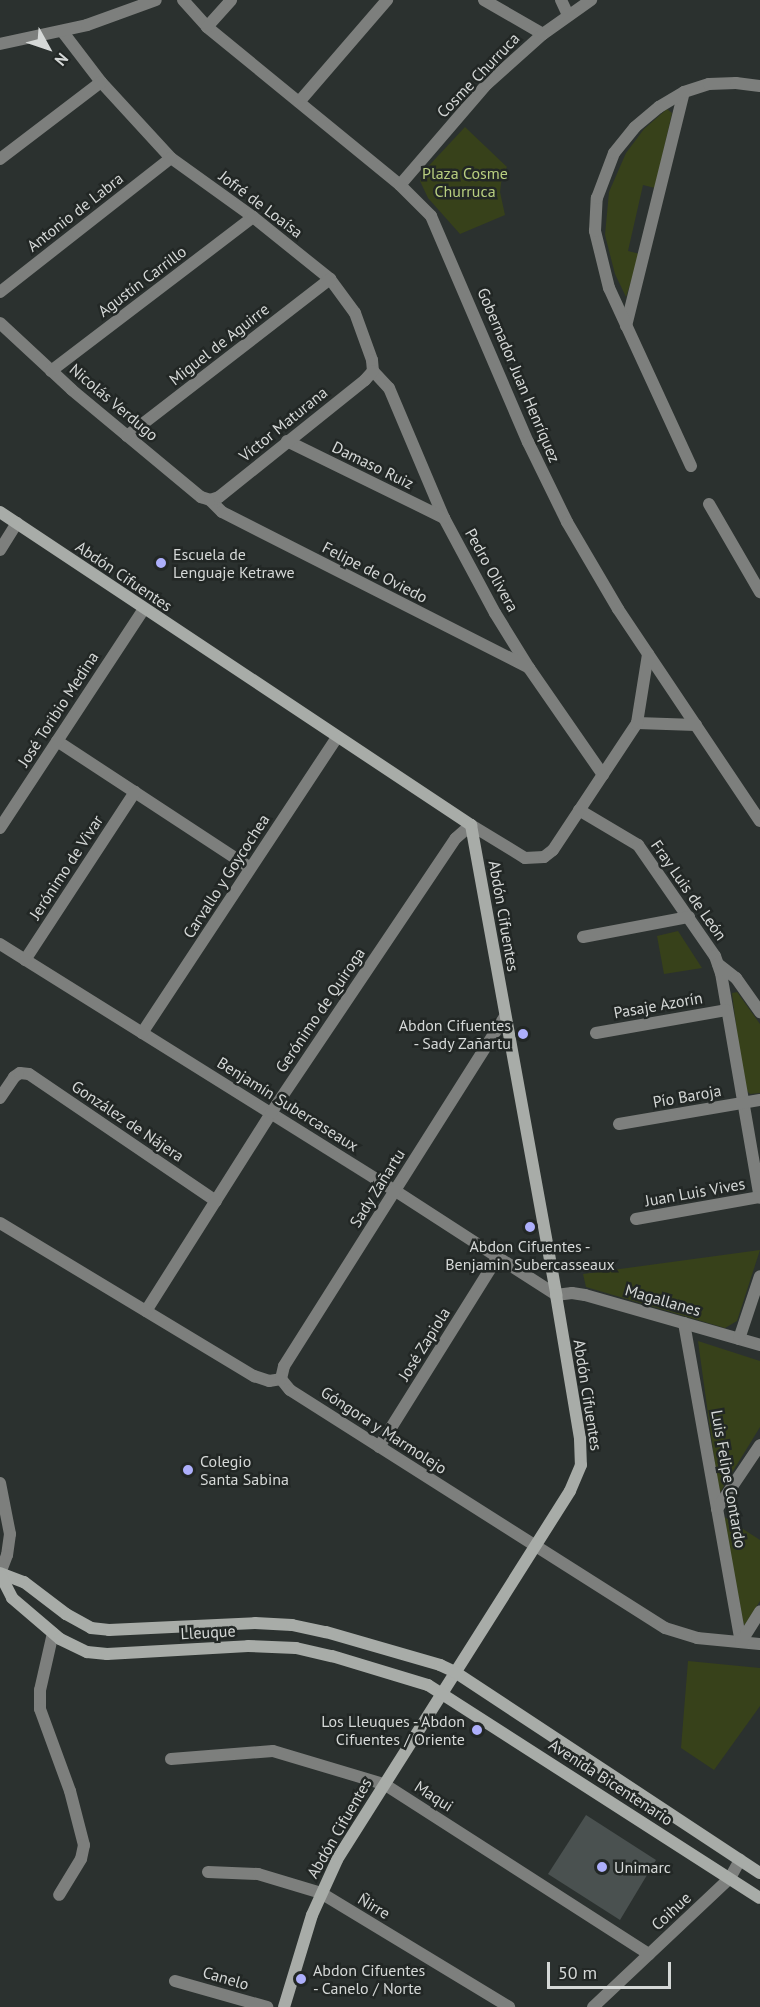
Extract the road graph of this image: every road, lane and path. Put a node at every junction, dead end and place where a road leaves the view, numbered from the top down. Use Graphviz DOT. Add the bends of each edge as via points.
graph roads {
  1 [pos="156,0"];
  2 [pos="183,0"];
  3 [pos="231,0"];
  4 [pos="387,0"];
  5 [pos="483,0"];
  6 [pos="561,0"];
  7 [pos="591,0"];
  8 [pos="568,15"];
  9 [pos="207,27"];
  10 [pos="62,31"];
  11 [pos="543,34"];
  12 [pos="0,44"];
  13 [pos="101,82"];
  14 [pos="760,86"];
  15 [pos="684,92"];
  16 [pos="299,102"];
  17 [pos="171,158"];
  18 [pos="0,159"];
  19 [pos="400,185"];
  20 [pos="253,217"];
  21 [pos="330,279"];
  22 [pos="0,292"];
  23 [pos="0,323"];
  24 [pos="627,326"];
  25 [pos="51,371"];
  26 [pos="373,371"];
  27 [pos="127,436"];
  28 [pos="287,441"];
  29 [pos="691,466"];
  30 [pos="210,500"];
  31 [pos="710,504"];
  32 [pos="0,512"];
  33 [pos="444,518"];
  34 [pos="17,523"];
  35 [pos="0,550"];
  36 [pos="760,591"];
  37 [pos="144,609"];
  38 [pos="648,654"];
  39 [pos="529,668"];
  40 [pos="637,723"];
  41 [pos="696,725"];
  42 [pos="337,737"];
  43 [pos="57,741"];
  44 [pos="603,775"];
  45 [pos="135,792"];
  46 [pos="579,810"];
  47 [pos="760,821"];
  48 [pos="471,825"];
  49 [pos="0,828"];
  50 [pos="250,868"];
  51 [pos="689,917"];
  52 [pos="583,937"];
  53 [pos="0,944"];
  54 [pos="25,960"];
  55 [pos="718,964"];
  56 [pos="726,1010"];
  57 [pos="760,1012"];
  58 [pos="505,1017"];
  59 [pos="142,1033"];
  60 [pos="596,1033"];
  61 [pos="0,1098"];
  62 [pos="760,1100"];
  63 [pos="742,1103"];
  64 [pos="271,1113"];
  65 [pos="619,1124"];
  66 [pos="394,1191"];
  67 [pos="760,1197"];
  68 [pos="216,1201"];
  69 [pos="636,1219"];
  70 [pos="0,1223"];
  71 [pos="497,1258"];
  72 [pos="760,1276"];
  73 [pos="556,1295"];
  74 [pos="146,1311"];
  75 [pos="684,1323"];
  76 [pos="739,1339"];
  77 [pos="760,1345"];
  78 [pos="281,1378"];
  79 [pos="760,1445"];
  80 [pos="379,1447"];
  81 [pos="0,1483"];
  82 [pos="717,1509"];
  83 [pos="536,1546"];
  84 [pos="0,1573"];
  85 [pos="760,1612"];
  86 [pos="299,1626"];
  87 [pos="53,1633"];
  88 [pos="741,1642"];
  89 [pos="760,1644"];
  90 [pos="296,1648"];
  91 [pos="456,1672"];
  92 [pos="443,1693"];
  93 [pos="171,1760"];
  94 [pos="384,1784"];
  95 [pos="740,1860"];
  96 [pos="208,1872"];
  97 [pos="760,1873"];
  98 [pos="730,1878"];
  99 [pos="321,1893"];
  100 [pos="59,1895"];
  101 [pos="760,1898"];
  102 [pos="649,1954"];
  103 [pos="175,1981"];
  104 [pos="267,2007"];
  105 [pos="284,2007"];
  106 [pos="509,2007"];
  107 [pos="593,2007"];
  1 -- 10 [label="street"];
  2 -- 9 [label="street, Gobernador Juan Henríquez"];
  3 -- 9 [label="street"];
  4 -- 16 [label="street"];
  5 -- 11 [label="street"];
  6 -- 8 [label="street"];
  7 -- 8 [label="street, Cosme Churruca"];
  8 -- 11 [label="street, Cosme Churruca"];
  9 -- 16 [label="street, Gobernador Juan Henríquez"];
  10 -- 12 [label="street"];
  10 -- 13 [label="street, Jofré de Loaísa"];
  11 -- 19 [label="street, Cosme Churruca" via="487,84"];
  13 -- 17 [label="street, Jofré de Loaísa"];
  13 -- 18 [label="street"];
  14 -- 15 [label="street" via="722,83"];
  15 -- 24 [label="street"];
  15 -- 24 [label="street" via="647,116 624,140 607,167 597,198 595,231 599,250 609,288"];
  16 -- 19 [label="street, Gobernador Juan Henríquez"];
  17 -- 20 [label="street, Jofré de Loaísa"];
  17 -- 22 [label="street, Antonio de Labra"];
  19 -- 38 [label="street, Gobernador Juan Henríquez" via="424,206 437,225 545,479 590,564"];
  20 -- 21 [label="street, Jofré de Loaísa"];
  20 -- 25 [label="street, Agustín Carrillo"];
  21 -- 26 [label="street, Jofré de Loaísa" via="355,313"];
  21 -- 27 [label="street, Miguel de Aguirre"];
  23 -- 25 [label="street, Nicolás Verdugo"];
  24 -- 29 [label="street"];
  25 -- 27 [label="street, Nicolás Verdugo"];
  26 -- 28 [label="street, Víctor Maturana"];
  26 -- 33 [label="street, Pedro Olivera" via="393,396"];
  27 -- 30 [label="street, Nicolás Verdugo" via="201,497"];
  28 -- 30 [label="street, Víctor Maturana" via="219,497"];
  28 -- 33 [label="street, Damaso Ruiz"];
  30 -- 39 [label="street, Felipe de Oviedo" via="222,512"];
  31 -- 36 [label="street"];
  32 -- 34 [label="street, Abdón Cifuentes"];
  33 -- 39 [label="street, Pedro Olivera"];
  34 -- 35 [label="street"];
  34 -- 37 [label="street, Abdón Cifuentes"];
  37 -- 42 [label="street, Abdón Cifuentes"];
  37 -- 43 [label="street, José Toribio Medina"];
  38 -- 40 [label="street, Abdón Cifuentes"];
  38 -- 41 [label="street, Gobernador Juan Henríquez"];
  39 -- 44 [label="street, Pedro Olivera"];
  40 -- 41 [label="street"];
  40 -- 44 [label="street, Abdón Cifuentes"];
  41 -- 47 [label="street, Gobernador Juan Henríquez"];
  42 -- 48 [label="street, Abdón Cifuentes"];
  42 -- 50 [label="street, Carvallo y Goycochea"];
  43 -- 45 [label="street"];
  43 -- 49 [label="street, José Toribio Medina"];
  44 -- 46 [label="street, Abdón Cifuentes"];
  45 -- 50 [label="street"];
  45 -- 54 [label="street, Jerónimo de Vivar"];
  46 -- 48 [label="street, Abdón Cifuentes" via="553,850 538,859 525,858"];
  46 -- 51 [label="street, Fray Luis de León" via="638,845"];
  48 -- 58 [label="street, Abdón Cifuentes"];
  48 -- 64 [label="street, Gerónimo de Quiroga" via="444,853"];
  50 -- 59 [label="street, Carvallo y Goycochea"];
  51 -- 52 [label="street"];
  51 -- 55 [label="street, Fray Luis de León"];
  53 -- 54 [label="street, Benjamín Subercaseaux"];
  54 -- 59 [label="street, Benjamín Subercaseaux"];
  55 -- 56 [label="street, Fray Luis de León"];
  55 -- 57 [label="street" via="736,978"];
  56 -- 60 [label="street, Pasaje Azorín"];
  56 -- 63 [label="street, Fray Luis de León"];
  58 -- 66 [label="street, Sady Zañartu"];
  58 -- 73 [label="street, Abdón Cifuentes"];
  59 -- 64 [label="street, Benjamín Subercaseaux"];
  61 -- 68 [label="street, González de Nájera" via="14,1077 20,1073 32,1076"];
  62 -- 63 [label="street, Pío Baroja"];
  63 -- 65 [label="street, Pío Baroja"];
  63 -- 67 [label="street, Fray Luis de León"];
  64 -- 66 [label="street, Benjamín Subercaseaux"];
  64 -- 68 [label="street, Gerónimo de Quiroga"];
  66 -- 71 [label="street, Benjamín Subercaseaux"];
  66 -- 78 [label="street, Sady Zañartu" via="284,1366"];
  67 -- 69 [label="street, Juan Luis Vives"];
  68 -- 74 [label="street, Gerónimo de Quiroga"];
  70 -- 74 [label="street"];
  71 -- 73 [label="street, Benjamín Subercaseaux"];
  71 -- 80 [label="street, José Zapiola"];
  72 -- 76 [label="street"];
  73 -- 75 [label="street, Magallanes" via="585,1295"];
  73 -- 83 [label="street, Abdón Cifuentes" via="581,1465 570,1491"];
  74 -- 78 [label="street" via="254,1376 269,1381"];
  75 -- 76 [label="street, Magallanes"];
  75 -- 82 [label="street, Luis Felipe Contardo"];
  76 -- 77 [label="street, Magallanes"];
  78 -- 80 [label="street, Góngora y Marmolejo" via="290,1390"];
  79 -- 82 [label="street"];
  80 -- 83 [label="street, Góngora y Marmolejo"];
  81 -- 84 [label="street" via="10,1534"];
  82 -- 88 [label="street, Luis Felipe Contardo"];
  83 -- 88 [label="street, Góngora y Marmolejo" via="665,1628 697,1638"];
  83 -- 91 [label="street, Abdón Cifuentes"];
  84 -- 86 [label="street, Lleuque" via="24,1582 71,1618 100,1630 255,1623"];
  84 -- 87 [label="street, Lleuque" via="12,1598"];
  85 -- 88 [label="street"];
  86 -- 90 [label="street"];
  86 -- 91 [label="street, Lleuque" via="413,1656"];
  87 -- 90 [label="street, Lleuque" via="69,1645 97,1653 248,1646"];
  87 -- 100 [label="street" via="40,1690 40,1709 70,1791 84,1845 81,1859"];
  88 -- 89 [label="street, Góngora y Marmolejo"];
  90 -- 92 [label="street, Lleuque"];
  91 -- 92 [label="street, Abdón Cifuentes"];
  91 -- 95 [label="street, Avenida Bicentenario"];
  92 -- 94 [label="street, Abdón Cifuentes"];
  92 -- 98 [label="street, Avenida Bicentenario"];
  93 -- 94 [label="street, Maqui" via="273,1752"];
  94 -- 99 [label="street, Abdón Cifuentes"];
  94 -- 102 [label="street, Maqui"];
  95 -- 97 [label="street, Avenida Bicentenario"];
  95 -- 98 [label="street, Coihue"];
  96 -- 99 [label="street, Ñirre" via="258,1874"];
  98 -- 101 [label="street, Avenida Bicentenario"];
  98 -- 102 [label="street, Coihue"];
  99 -- 105 [label="street, Abdón Cifuentes"];
  99 -- 106 [label="street, Ñirre"];
  102 -- 107 [label="street, Coihue"];
  103 -- 104 [label="street, Canelo"];
}
